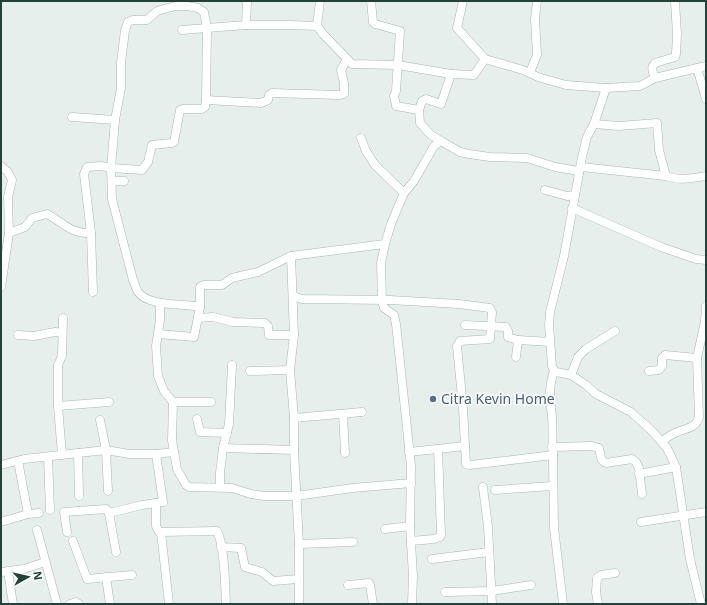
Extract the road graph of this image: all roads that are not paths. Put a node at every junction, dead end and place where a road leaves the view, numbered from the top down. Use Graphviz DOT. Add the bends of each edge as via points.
graph roads {
  1 [pos="246,1"];
  2 [pos="320,1"];
  3 [pos="371,1"];
  4 [pos="463,1"];
  5 [pos="537,1"];
  6 [pos="675,1"];
  7 [pos="174,4"];
  8 [pos="246,25"];
  9 [pos="317,26"];
  10 [pos="207,28"];
  11 [pos="182,30"];
  12 [pos="346,59"];
  13 [pos="485,59"];
  14 [pos="398,65"];
  15 [pos="706,66"];
  16 [pos="697,68"];
  17 [pos="530,72"];
  18 [pos="451,74"];
  19 [pos="655,78"];
  20 [pos="606,88"];
  21 [pos="706,99"];
  22 [pos="206,100"];
  23 [pos="419,110"];
  24 [pos="72,117"];
  25 [pos="115,120"];
  26 [pos="594,124"];
  27 [pos="361,138"];
  28 [pos="441,141"];
  29 [pos="1,166"];
  30 [pos="111,168"];
  31 [pos="580,169"];
  32 [pos="666,176"];
  33 [pos="706,176"];
  34 [pos="112,181"];
  35 [pos="124,181"];
  36 [pos="545,190"];
  37 [pos="404,193"];
  38 [pos="575,196"];
  39 [pos="572,208"];
  40 [pos="9,233"];
  41 [pos="91,233"];
  42 [pos="385,244"];
  43 [pos="291,256"];
  44 [pos="706,260"];
  45 [pos="1,287"];
  46 [pos="93,292"];
  47 [pos="294,296"];
  48 [pos="382,301"];
  49 [pos="160,303"];
  50 [pos="706,306"];
  51 [pos="200,307"];
  52 [pos="63,318"];
  53 [pos="198,318"];
  54 [pos="465,325"];
  55 [pos="490,326"];
  56 [pos="615,331"];
  57 [pos="62,333"];
  58 [pos="158,334"];
  59 [pos="18,335"];
  60 [pos="294,335"];
  61 [pos="518,340"];
  62 [pos="550,342"];
  63 [pos="706,354"];
  64 [pos="697,356"];
  65 [pos="516,357"];
  66 [pos="232,364"];
  67 [pos="290,370"];
  68 [pos="250,371"];
  69 [pos="554,371"];
  70 [pos="649,371"];
  71 [pos="571,375"];
  72 [pos="702,401"];
  73 [pos="110,402"];
  74 [pos="173,402"];
  75 [pos="211,402"];
  76 [pos="58,406"];
  77 [pos="362,412"];
  78 [pos="343,414"];
  79 [pos="294,418"];
  80 [pos="197,419"];
  81 [pos="100,420"];
  82 [pos="227,433"];
  83 [pos="661,442"];
  84 [pos="465,446"];
  85 [pos="223,448"];
  86 [pos="106,450"];
  87 [pos="294,450"];
  88 [pos="438,450"];
  89 [pos="553,451"];
  90 [pos="174,452"];
  91 [pos="409,452"];
  92 [pos="78,453"];
  93 [pos="345,453"];
  94 [pos="156,454"];
  95 [pos="62,455"];
  96 [pos="48,457"];
  97 [pos="18,460"];
  98 [pos="1,465"];
  99 [pos="676,466"];
  100 [pos="639,474"];
  101 [pos="412,483"];
  102 [pos="553,486"];
  103 [pos="220,487"];
  104 [pos="483,487"];
  105 [pos="495,490"];
  106 [pos="108,491"];
  107 [pos="642,494"];
  108 [pos="79,496"];
  109 [pos="296,496"];
  110 [pos="156,504"];
  111 [pos="50,510"];
  112 [pos="109,512"];
  113 [pos="706,512"];
  114 [pos="39,513"];
  115 [pos="28,514"];
  116 [pos="684,516"];
  117 [pos="1,522"];
  118 [pos="641,522"];
  119 [pos="410,526"];
  120 [pos="385,529"];
  121 [pos="37,530"];
  122 [pos="67,532"];
  123 [pos="161,532"];
  124 [pos="73,541"];
  125 [pos="411,541"];
  126 [pos="353,542"];
  127 [pos="299,544"];
  128 [pos="221,547"];
  129 [pos="116,552"];
  130 [pos="490,552"];
  131 [pos="432,559"];
  132 [pos="45,562"];
  133 [pos="4,572"];
  134 [pos="615,573"];
  135 [pos="132,575"];
  136 [pos="106,577"];
  137 [pos="298,579"];
  138 [pos="348,585"];
  139 [pos="531,585"];
  140 [pos="492,591"];
  141 [pos="445,592"];
  142 [pos="703,603"];
  143 [pos="13,604"];
  144 [pos="57,604"];
  145 [pos="70,604"];
  146 [pos="78,604"];
  147 [pos="110,604"];
  148 [pos="169,604"];
  149 [pos="226,604"];
  150 [pos="299,604"];
  151 [pos="372,604"];
  152 [pos="412,604"];
  153 [pos="492,604"];
  154 [pos="563,604"];
  155 [pos="598,604"];
  1 -- 8 [label="street"];
  2 -- 9 [label="street"];
  3 -- 14 [label="street" via="373,22 400,31"];
  4 -- 13 [label="street" via="457,28"];
  5 -- 17 [label="street" via="537,55"];
  6 -- 19 [label="street" via="676,54 675,57 653,65"];
  7 -- 10 [label="street" via="198,8 204,12"];
  7 -- 25 [label="street" via="157,11 147,20 130,20 125,25"];
  8 -- 9 [label="street"];
  8 -- 10 [label="street"];
  9 -- 12 [label="street"];
  10 -- 11 [label="street"];
  10 -- 22 [label="street"];
  12 -- 14 [label="street" via="352,64"];
  12 -- 22 [label="street" via="341,70 344,94 339,96 272,93 268,100 262,103"];
  13 -- 17 [label="street"];
  13 -- 18 [label="street" via="474,74"];
  14 -- 18 [label="street"];
  14 -- 23 [label="street" via="394,96 396,106"];
  15 -- 16 [label="street"];
  16 -- 19 [label="street"];
  16 -- 21 [label="street"];
  17 -- 20 [label="street" via="566,85"];
  18 -- 23 [label="street" via="442,104 426,99"];
  19 -- 20 [label="street" via="640,86"];
  20 -- 26 [label="street"];
  22 -- 30 [label="street" via="202,109 180,110 174,142 152,145 148,162 142,170"];
  23 -- 28 [label="street" via="421,126"];
  24 -- 25 [label="street"];
  25 -- 30 [label="street"];
  26 -- 31 [label="street" via="587,137"];
  26 -- 32 [label="street" via="620,126 658,123 659,150"];
  27 -- 37 [label="street" via="372,162"];
  28 -- 31 [label="street" via="457,151 469,154 527,158 555,167"];
  28 -- 37 [label="street" via="434,146"];
  29 -- 40 [label="street" via="12,180 8,197"];
  30 -- 34 [label="street"];
  30 -- 41 [label="street" via="87,167 84,174"];
  31 -- 32 [label="street"];
  31 -- 38 [label="street"];
  32 -- 33 [label="street"];
  34 -- 35 [label="street"];
  34 -- 49 [label="street" via="112,199 133,280 138,292"];
  36 -- 38 [label="street"];
  37 -- 42 [label="street"];
  38 -- 39 [label="street"];
  39 -- 44 [label="street" via="661,247"];
  39 -- 62 [label="street" via="564,256 550,312"];
  40 -- 41 [label="street" via="25,227 32,218 48,214 64,226"];
  40 -- 45 [label="street"];
  41 -- 46 [label="street"];
  42 -- 43 [label="street"];
  42 -- 48 [label="street" via="381,263"];
  43 -- 47 [label="street"];
  43 -- 51 [label="street" via="258,272 232,278 222,285 202,286"];
  47 -- 48 [label="street" via="302,300"];
  47 -- 60 [label="street"];
  48 -- 55 [label="street" via="490,308"];
  48 -- 91 [label="street" via="384,308 394,315 396,324"];
  49 -- 51 [label="street"];
  49 -- 58 [label="street"];
  50 -- 64 [label="street"];
  51 -- 53 [label="street"];
  52 -- 57 [label="street"];
  53 -- 58 [label="street" via="192,338"];
  53 -- 60 [label="street" via="213,317 233,322 266,323 269,335"];
  54 -- 55 [label="street"];
  55 -- 61 [label="street" via="506,327 508,336"];
  55 -- 84 [label="street" via="489,340 460,341 457,346"];
  56 -- 71 [label="street" via="586,349 578,357"];
  57 -- 59 [label="street"];
  57 -- 76 [label="street" via="62,356 58,365"];
  58 -- 74 [label="street" via="158,376 164,391"];
  60 -- 67 [label="street"];
  61 -- 62 [label="street"];
  61 -- 65 [label="street"];
  62 -- 69 [label="street"];
  63 -- 64 [label="street"];
  64 -- 70 [label="street" via="665,355 659,370"];
  64 -- 72 [label="street"];
  66 -- 82 [label="street"];
  67 -- 68 [label="street"];
  67 -- 79 [label="street"];
  69 -- 71 [label="street" via="558,374"];
  69 -- 89 [label="street" via="549,395"];
  71 -- 83 [label="street" via="602,397 631,412"];
  72 -- 83 [label="street" via="697,423"];
  73 -- 76 [label="street"];
  74 -- 75 [label="street"];
  74 -- 90 [label="street"];
  76 -- 95 [label="street"];
  77 -- 78 [label="street"];
  78 -- 79 [label="street"];
  78 -- 93 [label="street"];
  79 -- 87 [label="street"];
  80 -- 82 [label="street" via="200,432"];
  81 -- 86 [label="street"];
  82 -- 85 [label="street"];
  83 -- 99 [label="street"];
  84 -- 88 [label="street"];
  84 -- 89 [label="street" via="466,464 470,465"];
  85 -- 87 [label="street"];
  85 -- 103 [label="street"];
  86 -- 92 [label="street"];
  86 -- 94 [label="street" via="129,454"];
  86 -- 106 [label="street"];
  87 -- 109 [label="street"];
  88 -- 91 [label="street"];
  88 -- 125 [label="street" via="441,535 434,539"];
  89 -- 100 [label="street" via="592,446 599,448 600,457 604,462 632,459 636,462"];
  89 -- 102 [label="street"];
  90 -- 94 [label="street"];
  90 -- 103 [label="street" via="177,469 186,485"];
  91 -- 101 [label="street"];
  92 -- 95 [label="street"];
  92 -- 108 [label="street"];
  94 -- 110 [label="street" via="164,500"];
  95 -- 96 [label="street"];
  96 -- 97 [label="street"];
  96 -- 111 [label="street"];
  97 -- 98 [label="street"];
  97 -- 115 [label="street"];
  99 -- 100 [label="street"];
  99 -- 116 [label="street"];
  100 -- 107 [label="street"];
  101 -- 109 [label="street"];
  101 -- 119 [label="street"];
  102 -- 105 [label="street"];
  102 -- 154 [label="street" via="554,528"];
  103 -- 109 [label="street" via="251,494"];
  104 -- 130 [label="street"];
  109 -- 127 [label="street"];
  110 -- 112 [label="street"];
  110 -- 123 [label="street" via="157,530"];
  112 -- 122 [label="street" via="104,509 64,512"];
  112 -- 129 [label="street"];
  113 -- 116 [label="street"];
  114 -- 115 [label="street"];
  115 -- 117 [label="street"];
  116 -- 118 [label="street"];
  116 -- 142 [label="street" via="690,559"];
  119 -- 120 [label="street"];
  119 -- 125 [label="street"];
  121 -- 132 [label="street"];
  123 -- 128 [label="street" via="217,531"];
  123 -- 148 [label="street"];
  124 -- 136 [label="street" via="86,579"];
  125 -- 152 [label="street"];
  126 -- 127 [label="street"];
  127 -- 137 [label="street"];
  128 -- 137 [label="street" via="241,548 245,567 262,572 273,581"];
  128 -- 149 [label="street"];
  130 -- 131 [label="street"];
  130 -- 140 [label="street"];
  132 -- 133 [label="street"];
  132 -- 144 [label="street"];
  133 -- 143 [label="street"];
  134 -- 155 [label="street" via="597,578"];
  135 -- 136 [label="street"];
  136 -- 147 [label="street"];
  137 -- 150 [label="street"];
  138 -- 151 [label="street" via="369,583"];
  139 -- 140 [label="street"];
  140 -- 141 [label="street"];
  140 -- 153 [label="street"];
  145 -- 146 [label="street"];
}
